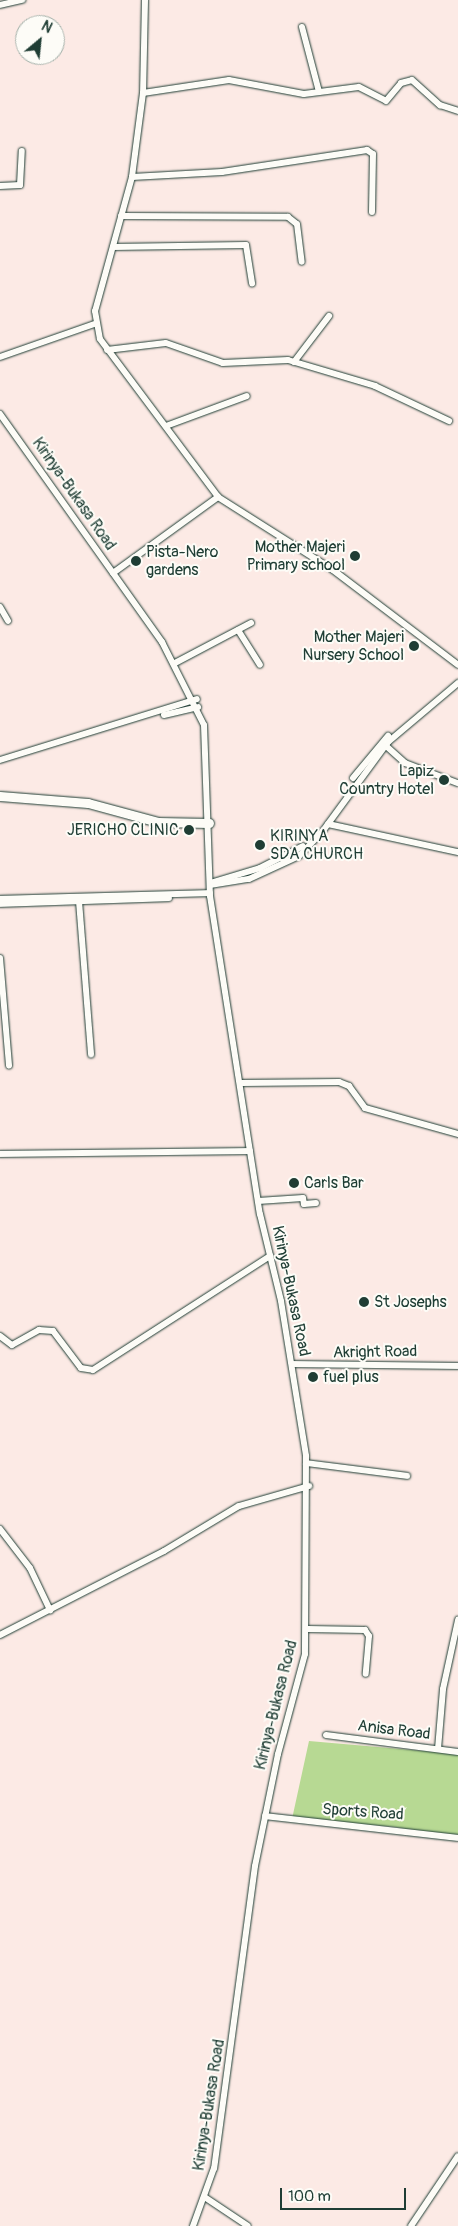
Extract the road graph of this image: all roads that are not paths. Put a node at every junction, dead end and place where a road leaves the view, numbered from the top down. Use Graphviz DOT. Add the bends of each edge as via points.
graph roads {
  1 [pos="22,0"];
  2 [pos="145,0"];
  3 [pos="0,4"];
  4 [pos="302,27"];
  5 [pos="319,92"];
  6 [pos="143,93"];
  7 [pos="458,111"];
  8 [pos="22,151"];
  9 [pos="132,177"];
  10 [pos="0,186"];
  11 [pos="372,212"];
  12 [pos="121,216"];
  13 [pos="113,247"];
  14 [pos="302,262"];
  15 [pos="252,284"];
  16 [pos="329,316"];
  17 [pos="94,324"];
  18 [pos="107,350"];
  19 [pos="0,357"];
  20 [pos="294,362"];
  21 [pos="247,396"];
  22 [pos="0,414"];
  23 [pos="450,421"];
  24 [pos="166,426"];
  25 [pos="218,498"];
  26 [pos="113,573"];
  27 [pos="0,607"];
  28 [pos="8,621"];
  29 [pos="251,623"];
  30 [pos="238,630"];
  31 [pos="175,663"];
  32 [pos="260,665"];
  33 [pos="458,665"];
  34 [pos="458,678"];
  35 [pos="458,683"];
  36 [pos="197,699"];
  37 [pos="198,707"];
  38 [pos="385,745"];
  39 [pos="0,760"];
  40 [pos="0,764"];
  41 [pos="458,783"];
  42 [pos="0,796"];
  43 [pos="209,823"];
  44 [pos="328,824"];
  45 [pos="458,852"];
  46 [pos="210,884"];
  47 [pos="210,895"];
  48 [pos="0,899"];
  49 [pos="78,901"];
  50 [pos="0,904"];
  51 [pos="0,958"];
  52 [pos="91,1055"];
  53 [pos="9,1066"];
  54 [pos="242,1083"];
  55 [pos="458,1134"];
  56 [pos="250,1151"];
  57 [pos="0,1154"];
  58 [pos="258,1201"];
  59 [pos="316,1203"];
  60 [pos="270,1256"];
  61 [pos="0,1336"];
  62 [pos="293,1364"];
  63 [pos="458,1366"];
  64 [pos="306,1463"];
  65 [pos="407,1476"];
  66 [pos="309,1486"];
  67 [pos="0,1528"];
  68 [pos="50,1610"];
  69 [pos="458,1620"];
  70 [pos="308,1630"];
  71 [pos="0,1635"];
  72 [pos="366,1674"];
  73 [pos="326,1734"];
  74 [pos="438,1749"];
  75 [pos="458,1752"];
  76 [pos="265,1816"];
  77 [pos="458,1838"];
  78 [pos="458,2156"];
  79 [pos="206,2198"];
  80 [pos="193,2226"];
  81 [pos="248,2226"];
  82 [pos="411,2226"];
  1 -- 3 [label="street"];
  2 -- 6 [label="street"];
  4 -- 5 [label="street"];
  5 -- 6 [label="street" via="289,93 229,80"];
  5 -- 7 [label="street" via="359,87 386,101 401,83 412,80 440,106"];
  6 -- 9 [label="street"];
  8 -- 10 [label="street" via="20,184"];
  9 -- 11 [label="street" via="222,172 367,150 373,154"];
  9 -- 12 [label="street"];
  12 -- 13 [label="street"];
  12 -- 14 [label="street" via="288,217 297,224"];
  13 -- 15 [label="street" via="246,245"];
  13 -- 17 [label="street"];
  16 -- 20 [label="street"];
  17 -- 18 [label="street"];
  17 -- 19 [label="street"];
  18 -- 20 [label="street" via="166,343 223,363"];
  18 -- 24 [label="street"];
  20 -- 23 [label="street" via="366,383"];
  21 -- 24 [label="street"];
  22 -- 26 [label="street, Kirinya-Bukasa Road"];
  24 -- 25 [label="street"];
  25 -- 26 [label="street"];
  25 -- 33 [label="street" via="333,570"];
  26 -- 31 [label="street, Kirinya-Bukasa Road"];
  27 -- 28 [label="street"];
  29 -- 30 [label="street"];
  30 -- 31 [label="street"];
  30 -- 32 [label="street"];
  31 -- 37 [label="street, Kirinya-Bukasa Road"];
  34 -- 46 [label="street" via="372,750 322,826 300,850 260,868"];
  35 -- 38 [label="street"];
  36 -- 39 [label="street"];
  37 -- 40 [label="street"];
  37 -- 43 [label="street, Kirinya-Bukasa Road" via="207,743"];
  38 -- 41 [label="street" via="404,763"];
  38 -- 44 [label="street"];
  42 -- 43 [label="street" via="88,803 158,822"];
  43 -- 46 [label="street, Kirinya-Bukasa Road"];
  44 -- 45 [label="street"];
  44 -- 46 [label="street" via="311,846 278,868 240,882"];
  46 -- 47 [label="street, Kirinya-Bukasa Road"];
  47 -- 48 [label="street"];
  47 -- 49 [label="street"];
  47 -- 54 [label="street, Kirinya-Bukasa Road"];
  49 -- 50 [label="street"];
  49 -- 52 [label="street"];
  51 -- 53 [label="street"];
  54 -- 55 [label="street" via="339,1082 349,1086 365,1108"];
  54 -- 56 [label="street, Kirinya-Bukasa Road"];
  56 -- 57 [label="street"];
  56 -- 58 [label="street, Kirinya-Bukasa Road"];
  58 -- 59 [label="street" via="303,1198 304,1204"];
  58 -- 60 [label="street, Kirinya-Bukasa Road"];
  60 -- 61 [label="street" via="93,1370 81,1368 52,1331 39,1330 12,1345"];
  60 -- 62 [label="street, Kirinya-Bukasa Road"];
  62 -- 63 [label="street, Akright Road"];
  62 -- 64 [label="street, Kirinya-Bukasa Road"];
  64 -- 65 [label="street"];
  64 -- 66 [label="street, Kirinya-Bukasa Road"];
  66 -- 68 [label="street" via="239,1506"];
  66 -- 70 [label="street, Kirinya-Bukasa Road"];
  67 -- 68 [label="street" via="30,1568"];
  68 -- 71 [label="street"];
  69 -- 74 [label="street" via="442,1689"];
  70 -- 72 [label="street" via="365,1630 369,1636"];
  70 -- 76 [label="street, Kirinya-Bukasa Road" via="303,1666"];
  73 -- 74 [label="street, Anisa Road"];
  74 -- 75 [label="street, Anisa Road"];
  76 -- 77 [label="street, Sports Road"];
  76 -- 79 [label="street, Kirinya-Bukasa Road" via="224,2112"];
  78 -- 82 [label="street"];
  79 -- 80 [label="street, Kirinya-Bukasa Road"];
  79 -- 81 [label="street"];
}
